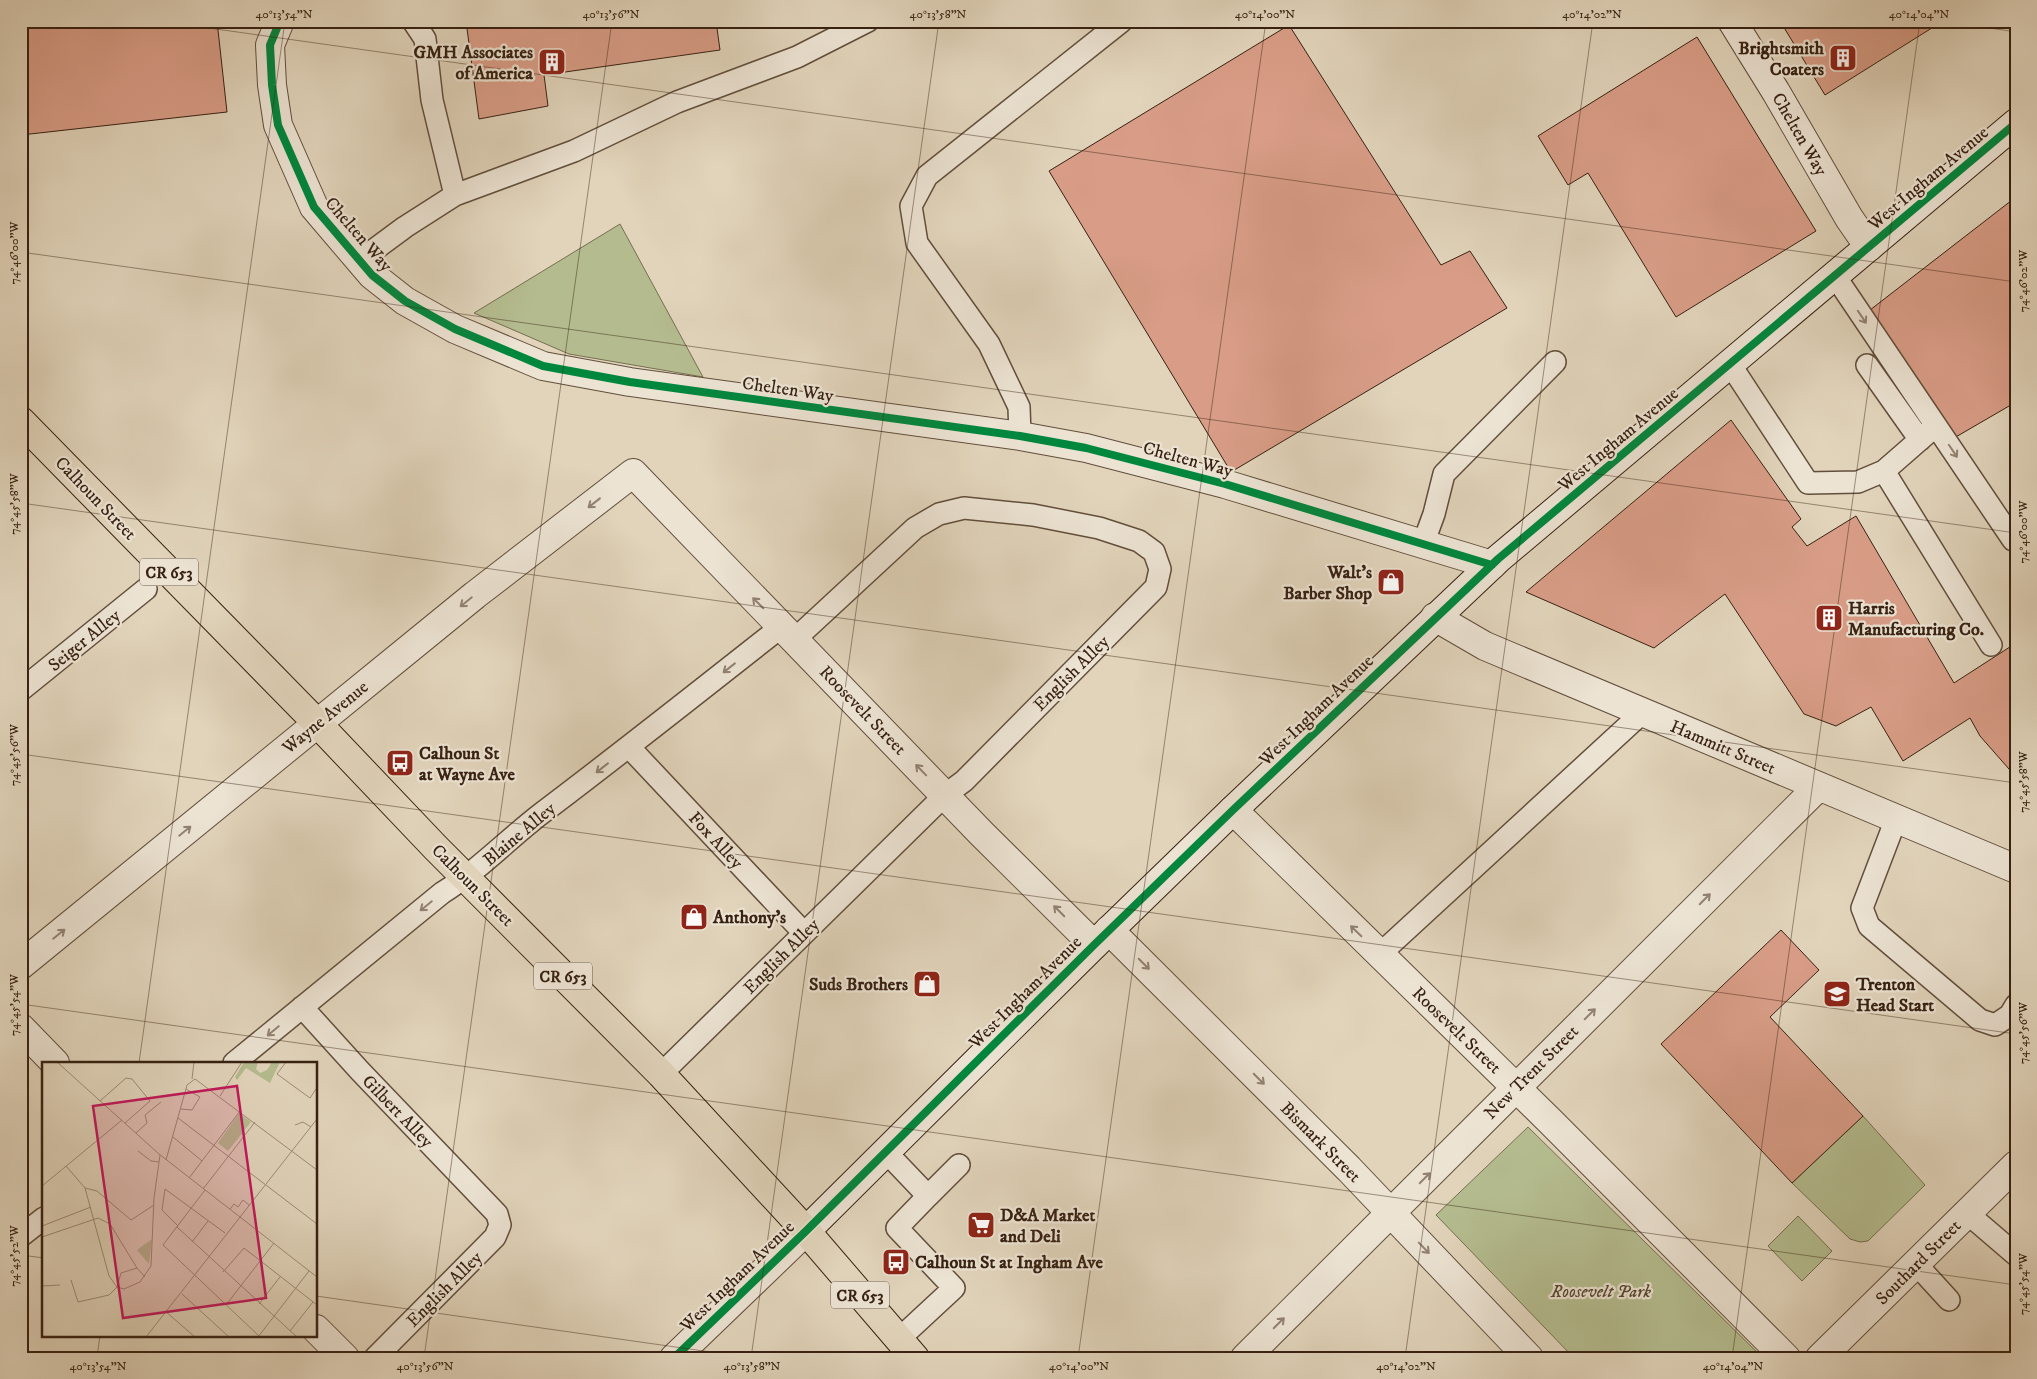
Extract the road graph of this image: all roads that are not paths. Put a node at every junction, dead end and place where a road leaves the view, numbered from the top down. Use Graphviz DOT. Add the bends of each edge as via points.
graph roads {
  1 [pos="280,21"];
  2 [pos="413,21"];
  3 [pos="868,21"];
  4 [pos="1122,21"];
  5 [pos="1732,21"];
  6 [pos="2016,123"];
  7 [pos="454,196"];
  8 [pos="1869,247"];
  9 [pos="359,261"];
  10 [pos="1834,276"];
  11 [pos="1555,362"];
  12 [pos="1730,364"];
  13 [pos="1867,365"];
  14 [pos="21,422"];
  15 [pos="1936,426"];
  16 [pos="1020,436"];
  17 [pos="1920,440"];
  18 [pos="1884,471"];
  19 [pos="633,473"];
  20 [pos="2016,539"];
  21 [pos="1423,544"];
  22 [pos="1492,565"];
  23 [pos="146,589"];
  24 [pos="1435,617"];
  25 [pos="788,633"];
  26 [pos="1990,644"];
  27 [pos="21,690"];
  28 [pos="1642,713"];
  29 [pos="317,723"];
  30 [pos="629,747"];
  31 [pos="1818,787"];
  32 [pos="945,795"];
  33 [pos="1233,810"];
  34 [pos="1896,819"];
  35 [pos="2016,869"];
  36 [pos="466,878"];
  37 [pos="804,933"];
  38 [pos="1102,938"];
  39 [pos="1380,954"];
  40 [pos="21,965"];
  41 [pos="2016,1005"];
  42 [pos="302,1007"];
  43 [pos="21,1028"];
  44 [pos="54,1062"];
  45 [pos="235,1062"];
  46 [pos="661,1074"];
  47 [pos="1516,1087"];
  48 [pos="886,1152"];
  49 [pos="959,1165"];
  50 [pos="2016,1165"];
  51 [pos="928,1196"];
  52 [pos="1390,1212"];
  53 [pos="1967,1213"];
  54 [pos="497,1214"];
  55 [pos="42,1220"];
  56 [pos="806,1231"];
  57 [pos="21,1236"];
  58 [pos="2016,1255"];
  59 [pos="1916,1264"];
  60 [pos="1949,1300"];
  61 [pos="318,1331"];
  62 [pos="907,1348"];
  63 [pos="345,1358"];
  64 [pos="375,1358"];
  65 [pos="674,1358"];
  66 [pos="1245,1358"];
  67 [pos="1529,1358"];
  68 [pos="1786,1358"];
  69 [pos="1820,1358"];
  1 -- 9 [label="street, Chelten Way" via="270,46 278,125 314,207"];
  2 -- 7 [label="lane" via="425,39 432,100"];
  3 -- 7 [label="lane" via="797,57 677,102 574,151"];
  4 -- 16 [label="lane" via="928,176 911,206 917,243 989,344 1019,407"];
  5 -- 8 [label="street, Chelten Way"];
  6 -- 8 [label="street, West Ingham Avenue"];
  7 -- 9 [label="lane"];
  8 -- 10 [label="street, West Ingham Avenue"];
  9 -- 16 [label="street, Chelten Way" via="406,301 455,328 543,366 630,382"];
  10 -- 12 [label="street, West Ingham Avenue"];
  10 -- 15 [label="lane, one-way"];
  11 -- 21 [label="lane" via="1444,474"];
  12 -- 18 [label="lane" via="1808,483 1858,482"];
  12 -- 22 [label="street, West Ingham Avenue"];
  13 -- 17 [label="lane"];
  14 -- 29 [label="main road, Calhoun Street / CR 653"];
  15 -- 17 [label="lane"];
  15 -- 20 [label="lane, one-way"];
  16 -- 21 [label="street, Chelten Way" via="1086,448 1225,484"];
  17 -- 18 [label="lane"];
  18 -- 26 [label="lane"];
  25 -- 19 [label="street, Roosevelt Street, one-way"];
  19 -- 29 [label="street, Wayne Avenue, one-way"];
  21 -- 22 [label="street, Chelten Way"];
  22 -- 24 [label="street, West Ingham Avenue"];
  23 -- 27 [label="lane, Seiger Alley"];
  24 -- 28 [label="street, Hammitt Street" via="1485,646"];
  24 -- 33 [label="street, West Ingham Avenue"];
  25 -- 30 [label="lane, Blaine Alley, one-way"];
  32 -- 25 [label="street, Roosevelt Street, one-way"];
  25 -- 32 [label="lane, English Alley" via="914,528 939,514 964,508 1033,515 1099,528 1139,541 1154,552 1160,569 1156,587 964,781"];
  28 -- 31 [label="street, Hammitt Street"];
  28 -- 39 [label="lane"];
  29 -- 36 [label="main road, Calhoun Street / CR 653"];
  40 -- 29 [label="street, Wayne Avenue, one-way"];
  30 -- 36 [label="lane, Blaine Alley, one-way" via="541,814"];
  30 -- 37 [label="lane, Fox Alley"];
  31 -- 34 [label="street, Hammitt Street"];
  47 -- 31 [label="street, New Trent Street, one-way"];
  32 -- 37 [label="lane, English Alley"];
  38 -- 32 [label="street, Roosevelt Street, one-way"];
  33 -- 38 [label="street, West Ingham Avenue"];
  39 -- 33 [label="street, Roosevelt Street, one-way"];
  34 -- 35 [label="street, Hammitt Street"];
  34 -- 41 [label="lane" via="1862,908 1868,926 1980,1020 1995,1025 2010,1015"];
  36 -- 42 [label="lane, Blaine Alley, one-way" via="442,893"];
  36 -- 46 [label="main road, Calhoun Street / CR 653"];
  37 -- 46 [label="lane, English Alley"];
  38 -- 48 [label="street, West Ingham Avenue"];
  38 -- 52 [label="street, Bismark Street, one-way" via="1293,1112"];
  39 -- 47 [label="street, Roosevelt Street"];
  42 -- 45 [label="lane, Blaine Alley, one-way"];
  42 -- 54 [label="lane, Gilbert Alley"];
  43 -- 44 [label="street"];
  46 -- 56 [label="main road, Calhoun Street / CR 653"];
  52 -- 47 [label="street, New Trent Street, one-way"];
  47 -- 68 [label="street, Roosevelt Street"];
  48 -- 51 [label="lane"];
  48 -- 56 [label="street, West Ingham Avenue"];
  49 -- 51 [label="lane"];
  50 -- 53 [label="street, Southard Street"];
  51 -- 62 [label="lane" via="897,1228 954,1288"];
  66 -- 52 [label="street, New Trent Street, one-way"];
  52 -- 67 [label="street, Bismark Street, one-way"];
  53 -- 58 [label="lane"];
  53 -- 59 [label="street, Southard Street"];
  54 -- 64 [label="lane, English Alley" via="500,1225 495,1237"];
  55 -- 57 [label="lane"];
  56 -- 62 [label="main road, Calhoun Street / CR 653"];
  56 -- 65 [label="street, West Ingham Avenue"];
  59 -- 60 [label="lane"];
  59 -- 69 [label="street, Southard Street"];
  61 -- 63 [label="street"];
}
